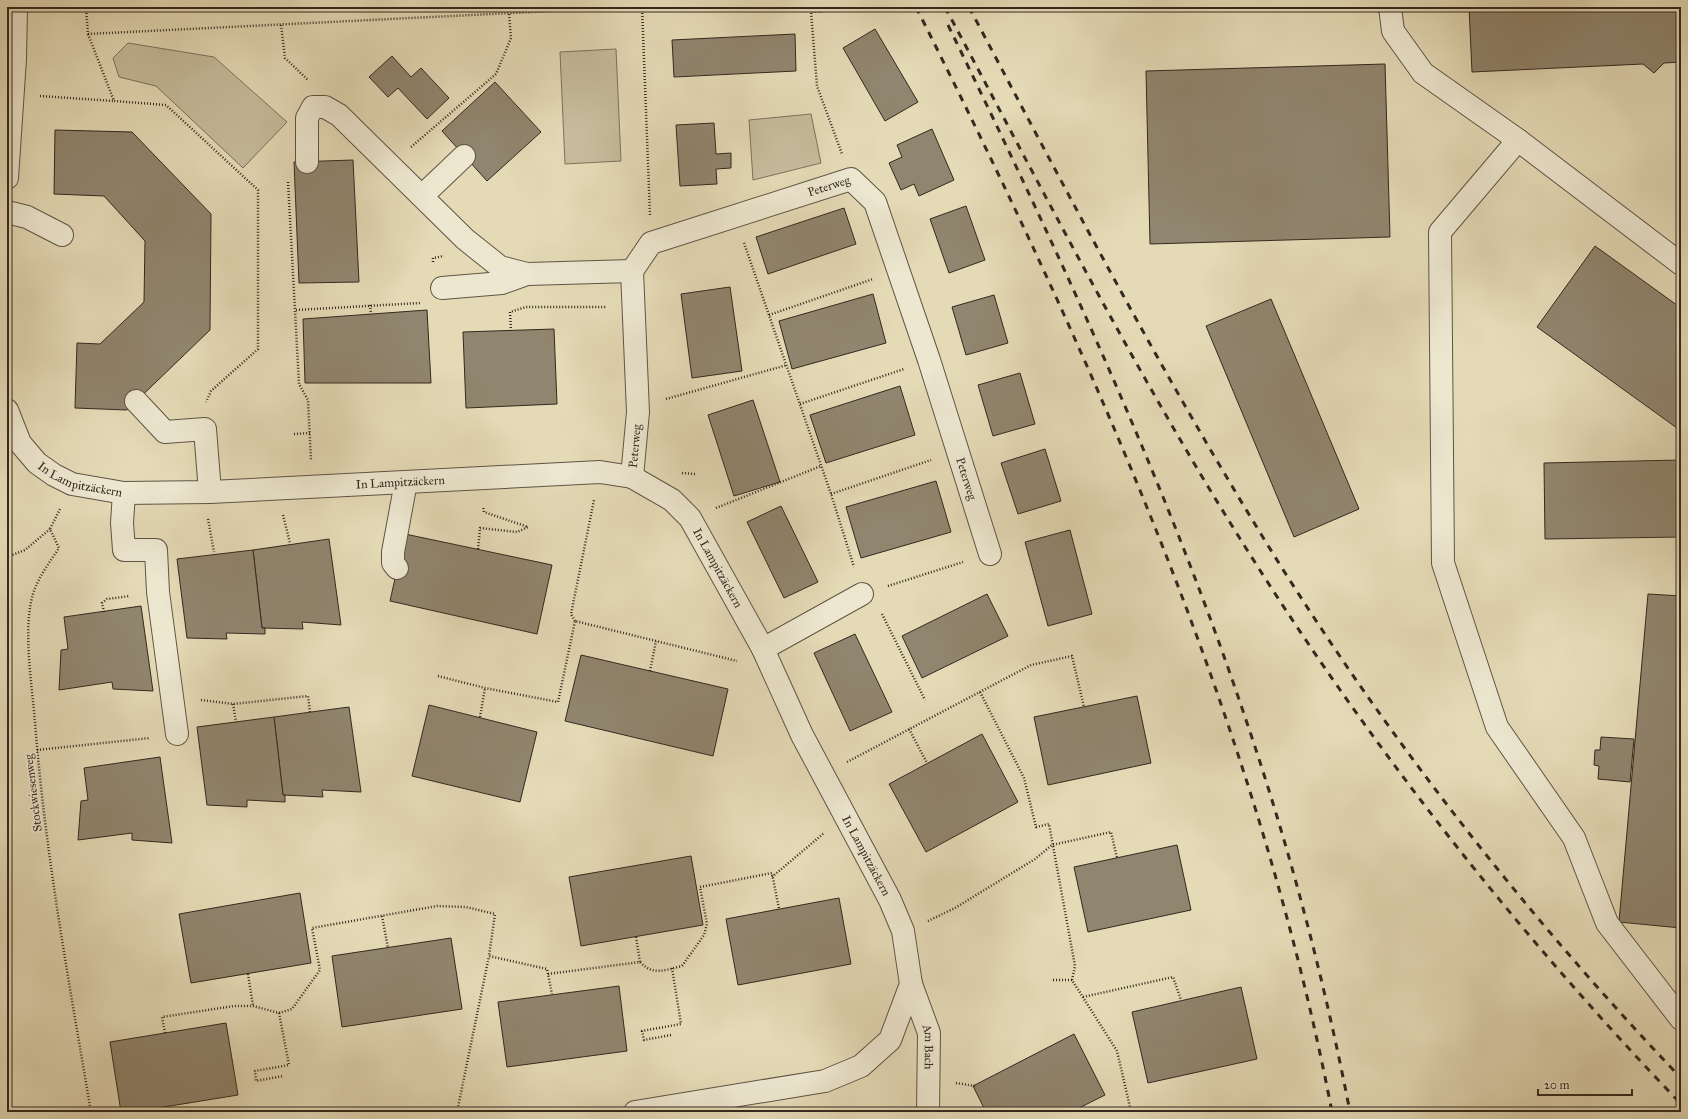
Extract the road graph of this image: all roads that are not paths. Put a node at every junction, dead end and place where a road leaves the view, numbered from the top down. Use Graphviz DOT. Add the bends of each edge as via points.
graph roads {
  1 [pos="16,7"];
  2 [pos="1390,7"];
  3 [pos="1518,140"];
  4 [pos="464,156"];
  5 [pos="307,162"];
  6 [pos="7,178"];
  7 [pos="422,196"];
  8 [pos="745,196"];
  9 [pos="7,212"];
  10 [pos="62,235"];
  11 [pos="651,243"];
  12 [pos="1681,264"];
  13 [pos="632,271"];
  14 [pos="527,274"];
  15 [pos="435,295"];
  16 [pos="136,401"];
  17 [pos="7,410"];
  18 [pos="632,477"];
  19 [pos="406,482"];
  20 [pos="210,492"];
  21 [pos="124,493"];
  22 [pos="990,554"];
  23 [pos="397,568"];
  24 [pos="867,593"];
  25 [pos="763,649"];
  26 [pos="177,734"];
  27 [pos="911,984"];
  28 [pos="1681,1020"];
  29 [pos="635,1112"];
  30 [pos="928,1112"];
  1 -- 6 [label="street"];
  2 -- 3 [label="street" via="1393,31 1423,73"];
  3 -- 12 [label="street"];
  3 -- 28 [label="street" via="1440,232 1443,563 1497,726 1574,838 1607,923"];
  4 -- 7 [label="street"];
  5 -- 7 [label="street" via="306,118 313,108 325,107 339,115"];
  7 -- 14 [label="street" via="466,239 500,267"];
  8 -- 11 [label="street" via="671,223"];
  9 -- 10 [label="street" via="27,217"];
  11 -- 13 [label="street"];
  11 -- 22 [label="street, Peterweg" via="851,179 875,202 929,360"];
  13 -- 14 [label="street"];
  13 -- 18 [label="street, Peterweg" via="634,307 628,354 638,412"];
  14 -- 15 [label="street" via="502,283"];
  16 -- 20 [label="street" via="165,432 205,429"];
  17 -- 21 [label="street, In Lampitzäckern" via="20,443 37,463 72,484"];
  18 -- 19 [label="street, In Lampitzäckern" via="600,472"];
  18 -- 25 [label="street, In Lampitzäckern" via="672,500 690,518"];
  19 -- 20 [label="street, In Lampitzäckern"];
  19 -- 23 [label="street" via="393,552 393,563"];
  20 -- 21 [label="street, In Lampitzäckern"];
  21 -- 26 [label="street" via="124,550 156,550 158,592"];
  24 -- 25 [label="street"];
  25 -- 27 [label="street, In Lampitzäckern" via="802,735 890,900 903,932"];
  27 -- 29 [label="street, In Lampitzäckern" via="890,1040 861,1066 825,1081"];
  27 -- 30 [label="street, Am Bach" via="929,1033"];
}
